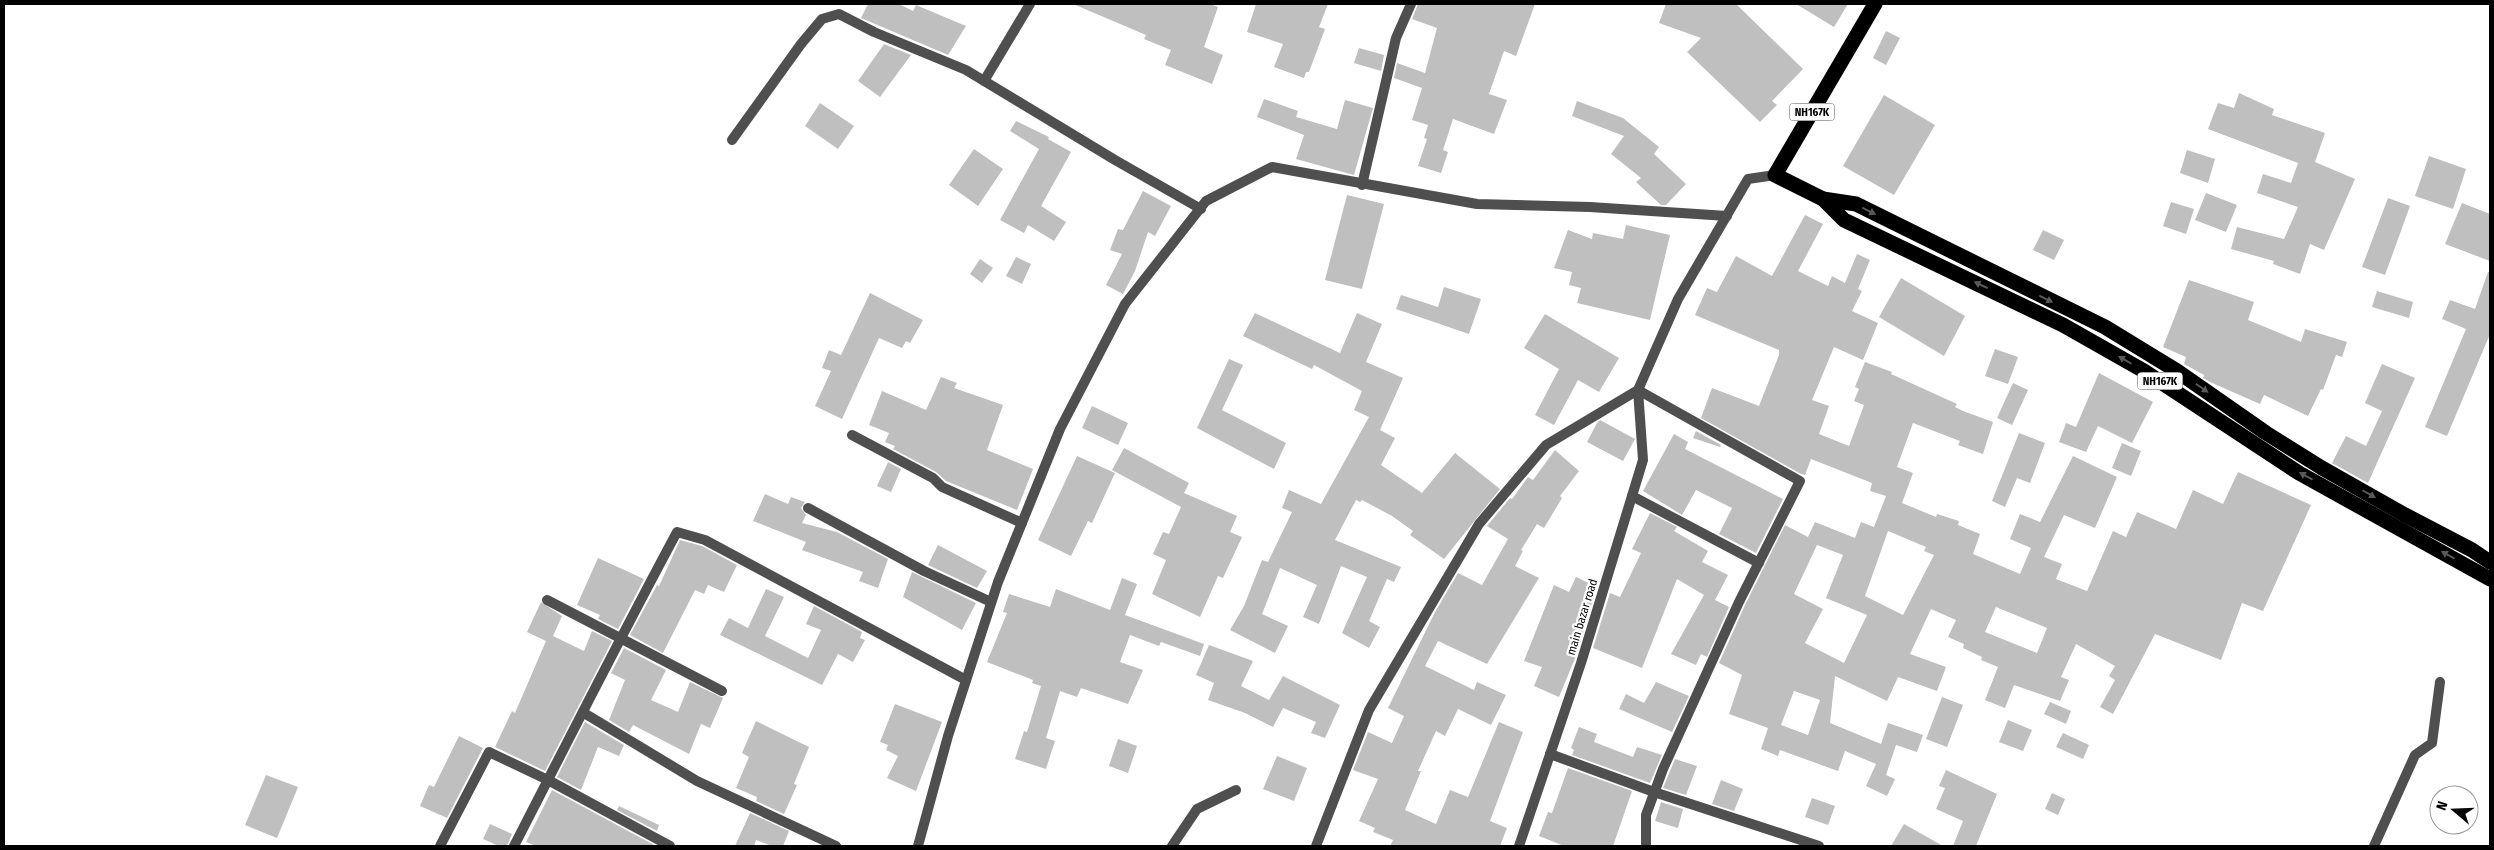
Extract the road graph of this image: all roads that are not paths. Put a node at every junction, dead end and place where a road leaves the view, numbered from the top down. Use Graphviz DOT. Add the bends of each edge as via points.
graph roads {
  1 [pos="1030,4"];
  2 [pos="1411,4"];
  3 [pos="1875,4"];
  4 [pos="984,81"];
  5 [pos="732,140"];
  6 [pos="1775,175"];
  7 [pos="1362,185"];
  8 [pos="1822,200"];
  9 [pos="1201,209"];
  10 [pos="1727,216"];
  11 [pos="1638,390"];
  12 [pos="852,435"];
  13 [pos="1632,496"];
  14 [pos="808,508"];
  15 [pos="1022,523"];
  16 [pos="2490,562"];
  17 [pos="1759,563"];
  18 [pos="2490,579"];
  19 [pos="547,600"];
  20 [pos="991,602"];
  21 [pos="619,639"];
  22 [pos="966,680"];
  23 [pos="2440,682"];
  24 [pos="722,691"];
  25 [pos="584,712"];
  26 [pos="1550,754"];
  27 [pos="548,780"];
  28 [pos="1236,790"];
  29 [pos="1654,792"];
  30 [pos="440,846"];
  31 [pos="514,846"];
  32 [pos="670,846"];
  33 [pos="836,846"];
  34 [pos="918,846"];
  35 [pos="1172,846"];
  36 [pos="1316,846"];
  37 [pos="1519,846"];
  38 [pos="1646,846"];
  39 [pos="1819,846"];
  40 [pos="2374,846"];
  1 -- 4 [label="street"];
  2 -- 7 [label="street" via="1396,38"];
  3 -- 6 [label="highway, NH167K"];
  4 -- 5 [label="street" via="839,14 822,20"];
  4 -- 9 [label="street"];
  6 -- 8 [label="highway, NH167K"];
  6 -- 10 [label="street" via="1748,179"];
  7 -- 9 [label="street" via="1272,167 1206,201"];
  7 -- 10 [label="street" via="1477,204"];
  8 -- 16 [label="highway, NH167K, one-way" via="1856,204 2105,327 2322,468"];
  18 -- 8 [label="highway, NH167K, one-way" via="2299,473 2088,338 1844,220"];
  9 -- 15 [label="street" via="1125,304 1060,429"];
  10 -- 11 [label="street" via="1678,299"];
  11 -- 13 [label="street, main bazar road" via="1643,460"];
  11 -- 17 [label="street" via="1800,481"];
  11 -- 36 [label="street" via="1546,445 1479,524 1369,710"];
  12 -- 15 [label="street" via="934,478 942,487"];
  13 -- 17 [label="street"];
  13 -- 26 [label="street, main bazar road"];
  14 -- 20 [label="street" via="924,571"];
  15 -- 20 [label="street"];
  17 -- 29 [label="street"];
  19 -- 21 [label="street"];
  20 -- 22 [label="street"];
  21 -- 22 [label="street" via="677,532 705,540"];
  21 -- 24 [label="street"];
  21 -- 25 [label="street"];
  22 -- 34 [label="street"];
  23 -- 40 [label="street" via="2432,743 2416,754"];
  25 -- 27 [label="street"];
  25 -- 33 [label="street" via="697,781"];
  26 -- 29 [label="street"];
  26 -- 37 [label="street, main bazar road"];
  27 -- 30 [label="street" via="489,752"];
  27 -- 31 [label="street"];
  27 -- 32 [label="street"];
  28 -- 35 [label="street" via="1197,809"];
  29 -- 38 [label="street" via="1646,815"];
  29 -- 39 [label="street"];
}
